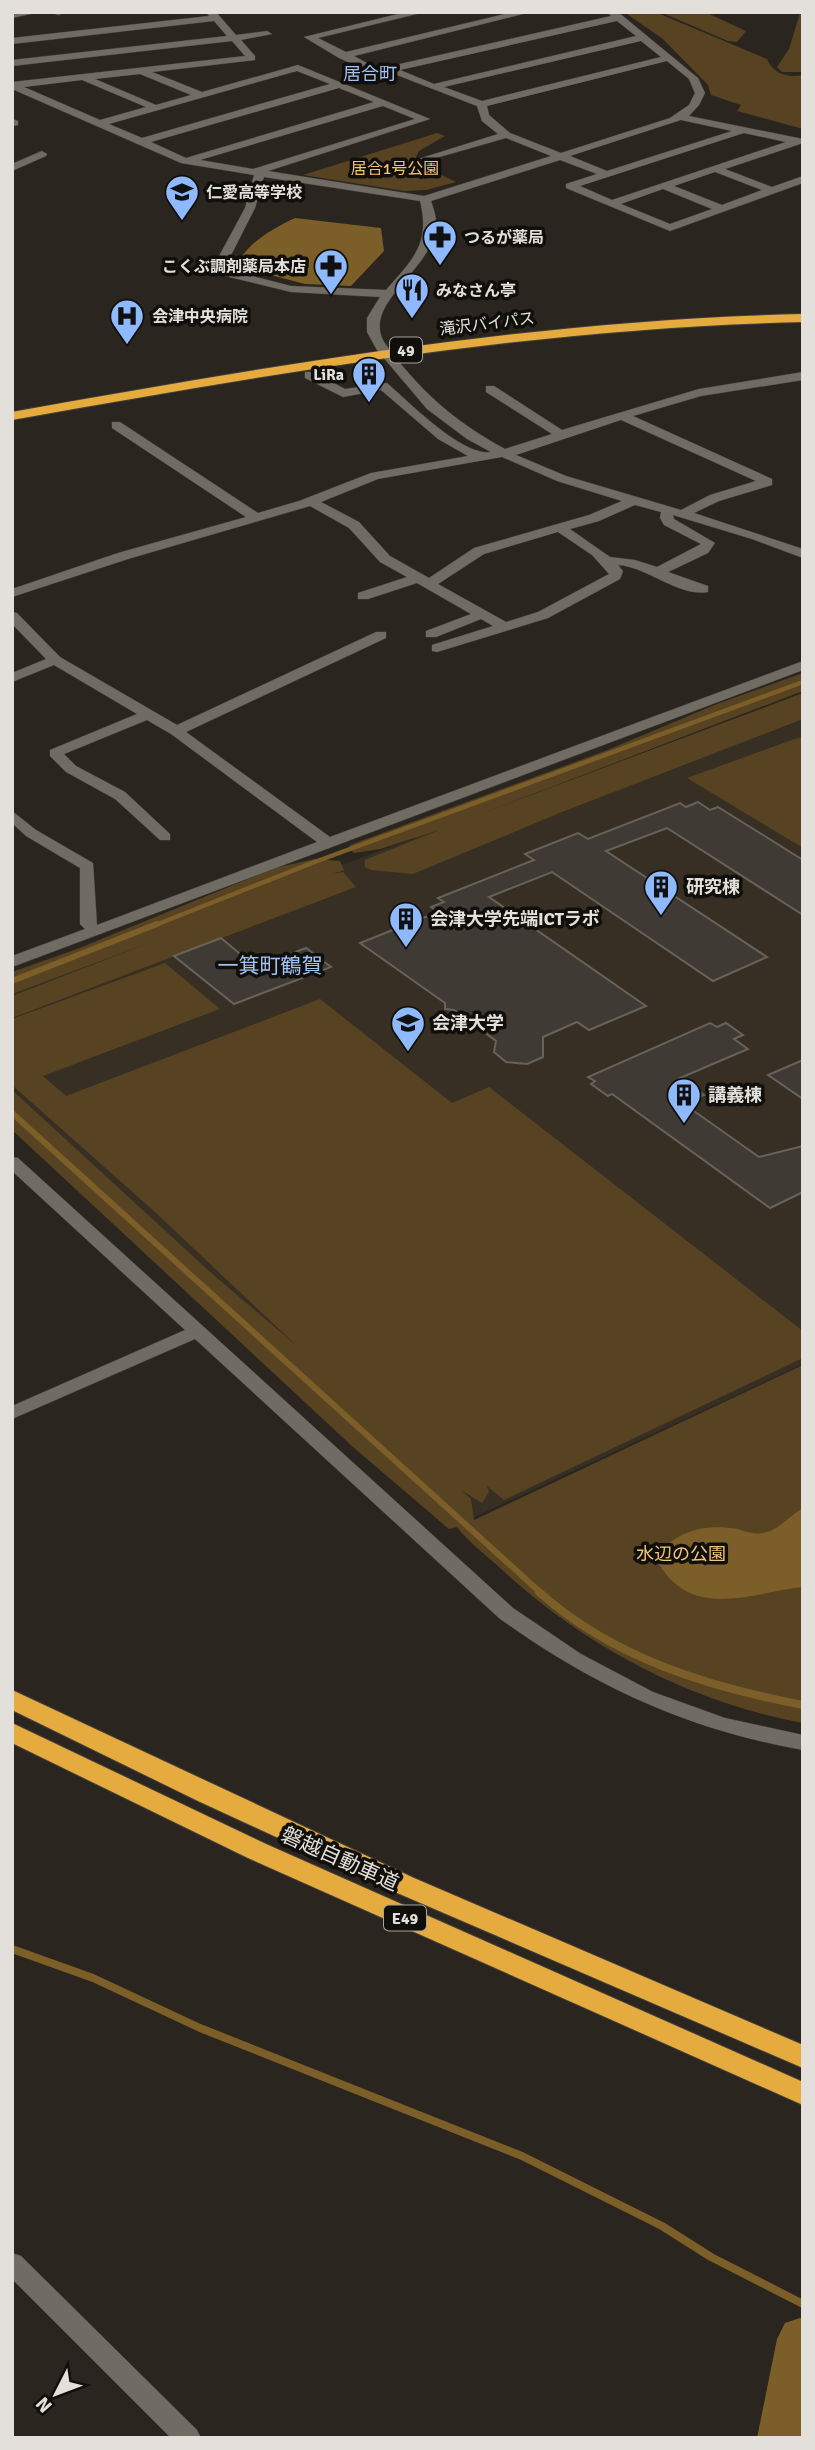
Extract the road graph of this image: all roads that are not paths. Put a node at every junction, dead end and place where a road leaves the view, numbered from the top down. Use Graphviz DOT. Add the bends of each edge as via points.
graph roads {
  1 [pos="35,12"];
  2 [pos="420,12"];
  3 [pos="526,12"];
  4 [pos="16,15"];
  5 [pos="214,15"];
  6 [pos="616,15"];
  7 [pos="342,20"];
  8 [pos="355,27"];
  9 [pos="267,34"];
  10 [pos="644,37"];
  11 [pos="233,38"];
  12 [pos="12,41"];
  13 [pos="342,55"];
  14 [pos="669,58"];
  15 [pos="12,63"];
  16 [pos="201,64"];
  17 [pos="392,70"];
  18 [pos="141,71"];
  19 [pos="84,77"];
  20 [pos="247,82"];
  21 [pos="12,85"];
  22 [pos="339,85"];
  23 [pos="433,87"];
  24 [pos="201,95"];
  25 [pos="382,103"];
  26 [pos="482,104"];
  27 [pos="156,108"];
  28 [pos="681,117"];
  29 [pos="98,124"];
  30 [pos="744,130"];
  31 [pos="506,135"];
  32 [pos="140,142"];
  33 [pos="801,142"];
  34 [pos="43,154"];
  35 [pos="562,157"];
  36 [pos="186,161"];
  37 [pos="419,162"];
  38 [pos="12,168"];
  39 [pos="716,169"];
  40 [pos="254,174"];
  41 [pos="606,174"];
  42 [pos="803,178"];
  43 [pos="664,186"];
  44 [pos="774,191"];
  45 [pos="425,199"];
  46 [pos="612,203"];
  47 [pos="722,209"];
  48 [pos="390,294"];
  49 [pos="803,318"];
  50 [pos="803,327"];
  51 [pos="389,356"];
  52 [pos="309,375"];
  53 [pos="803,376"];
  54 [pos="490,389"];
  55 [pos="12,416"];
  56 [pos="622,416"];
  57 [pos="12,424"];
  58 [pos="116,425"];
  59 [pos="561,435"];
  60 [pos="506,453"];
  61 [pos="479,457"];
  62 [pos="635,500"];
  63 [pos="312,502"];
  64 [pos="669,508"];
  65 [pos="685,513"];
  66 [pos="256,519"];
  67 [pos="561,529"];
  68 [pos="803,555"];
  69 [pos="608,561"];
  70 [pos="660,572"];
  71 [pos="424,581"];
  72 [pos="703,589"];
  73 [pos="12,593"];
  74 [pos="363,596"];
  75 [pos="482,614"];
  76 [pos="12,616"];
  77 [pos="504,627"];
  78 [pos="431,634"];
  79 [pos="381,635"];
  80 [pos="437,648"];
  81 [pos="55,660"];
  82 [pos="803,665"];
  83 [pos="12,678"];
  84 [pos="146,715"];
  85 [pos="176,731"];
  86 [pos="12,815"];
  87 [pos="165,837"];
  88 [pos="328,843"];
  89 [pos="95,931"];
  90 [pos="12,962"];
  91 [pos="12,1162"];
  92 [pos="199,1331"];
  93 [pos="12,1413"];
  94 [pos="12,1699"];
  95 [pos="12,1732"];
  96 [pos="803,1744"];
  97 [pos="803,2057"];
  98 [pos="803,2094"];
  99 [pos="12,2263"];
  100 [pos="188,2438"];
  1 -- 4 [label="street"];
  2 -- 8 [label="street"];
  3 -- 13 [label="street"];
  5 -- 11 [label="street"];
  5 -- 12 [label="street"];
  6 -- 10 [label="street"];
  6 -- 17 [label="street"];
  7 -- 8 [label="street"];
  8 -- 13 [label="street" via="309,37"];
  9 -- 11 [label="street"];
  10 -- 14 [label="street"];
  10 -- 23 [label="street"];
  11 -- 15 [label="street"];
  11 -- 16 [label="street" via="252,58"];
  13 -- 17 [label="street" via="377,72"];
  14 -- 26 [label="street"];
  14 -- 28 [label="street" via="699,87 699,99"];
  16 -- 18 [label="street"];
  16 -- 20 [label="street"];
  17 -- 23 [label="street"];
  18 -- 19 [label="street"];
  18 -- 24 [label="street"];
  19 -- 21 [label="street"];
  19 -- 27 [label="street"];
  20 -- 22 [label="street" via="298,68"];
  20 -- 24 [label="street"];
  21 -- 29 [label="street"];
  22 -- 25 [label="street"];
  22 -- 32 [label="street"];
  23 -- 26 [label="street"];
  24 -- 27 [label="street"];
  25 -- 36 [label="street"];
  25 -- 40 [label="street" via="425,120"];
  26 -- 31 [label="street" via="483,116"];
  27 -- 29 [label="street"];
  28 -- 30 [label="street"];
  28 -- 35 [label="street"];
  29 -- 32 [label="street"];
  30 -- 33 [label="street"];
  30 -- 41 [label="street"];
  31 -- 35 [label="street"];
  31 -- 37 [label="street"];
  32 -- 36 [label="street"];
  33 -- 39 [label="street"];
  34 -- 38 [label="street"];
  35 -- 41 [label="street"];
  35 -- 45 [label="street"];
  36 -- 40 [label="street"];
  39 -- 43 [label="street"];
  39 -- 44 [label="street"];
  40 -- 45 [label="street"];
  40 -- 48 [label="street" via="250,208 217,271 291,289"];
  41 -- 46 [label="street" via="570,186"];
  42 -- 44 [label="street"];
  43 -- 46 [label="street"];
  43 -- 47 [label="street"];
  44 -- 47 [label="street"];
  45 -- 48 [label="street" via="431,211 430,239"];
  46 -- 47 [label="street" via="670,228"];
  48 -- 51 [label="street" via="373,317 373,332"];
  49 -- 51 [label="highway, 滝沢バイパス / 49" via="566,331"];
  50 -- 51 [label="highway, 滝沢バイパス / 49" via="711,329"];
  51 -- 52 [label="highway, 滝沢バイパス / 49"];
  51 -- 55 [label="highway, 滝沢バイパス / 49"];
  51 -- 60 [label="street" via="433,408"];
  52 -- 57 [label="highway, 滝沢バイパス / 49"];
  52 -- 61 [label="street" via="343,393 383,386 442,436"];
  53 -- 56 [label="street" via="699,393"];
  54 -- 59 [label="street"];
  56 -- 59 [label="street"];
  56 -- 65 [label="street" via="768,482"];
  58 -- 66 [label="street"];
  59 -- 60 [label="street"];
  60 -- 61 [label="street"];
  60 -- 62 [label="street" via="553,474"];
  61 -- 63 [label="street" via="374,476"];
  62 -- 64 [label="street"];
  62 -- 67 [label="street"];
  63 -- 66 [label="street"];
  63 -- 71 [label="street" via="354,525 385,559"];
  64 -- 65 [label="street"];
  64 -- 70 [label="street" via="669,522 709,543"];
  65 -- 68 [label="street"];
  66 -- 73 [label="street"];
  67 -- 69 [label="street"];
  67 -- 71 [label="street" via="479,551"];
  69 -- 70 [label="street" via="630,561"];
  69 -- 77 [label="street" via="617,571 608,583 543,615"];
  70 -- 72 [label="street"];
  71 -- 74 [label="street"];
  71 -- 75 [label="street"];
  75 -- 77 [label="street"];
  75 -- 78 [label="street"];
  76 -- 81 [label="street"];
  77 -- 80 [label="street"];
  79 -- 85 [label="street"];
  81 -- 83 [label="street"];
  81 -- 84 [label="street"];
  82 -- 88 [label="street"];
  84 -- 85 [label="street"];
  84 -- 87 [label="street" via="55,753 70,769 130,803 139,817"];
  85 -- 88 [label="street"];
  86 -- 89 [label="street" via="31,833 88,866 88,924"];
  88 -- 89 [label="street"];
  89 -- 90 [label="street"];
  91 -- 92 [label="street"];
  92 -- 93 [label="street"];
  92 -- 96 [label="street" via="506,1613 571,1660 668,1708"];
  94 -- 97 [label="highway, 磐越自動車道 / E49" via="278,1828"];
  95 -- 98 [label="highway, 磐越自動車道 / E49" via="283,1862"];
  99 -- 100 [label="street"];
}
